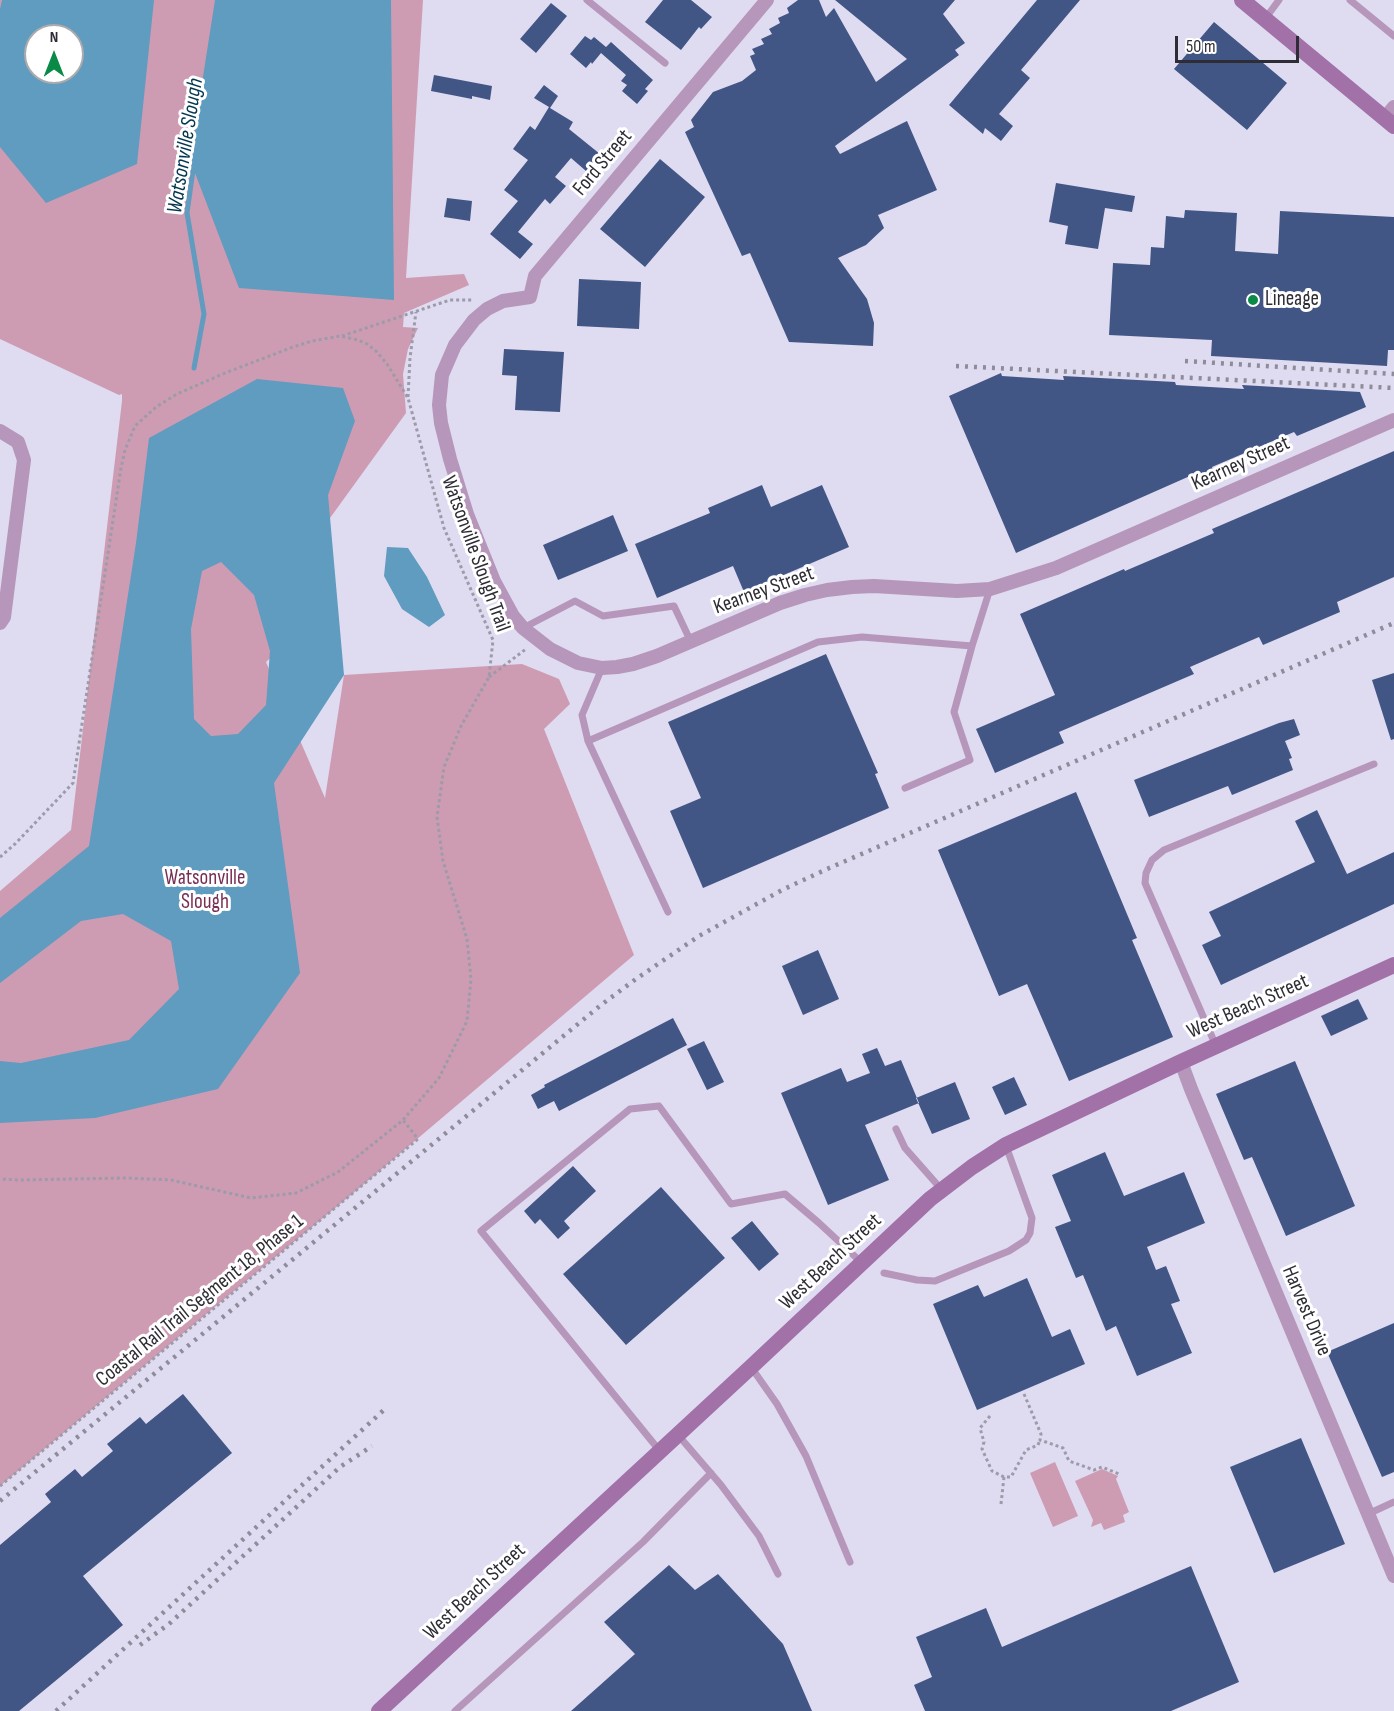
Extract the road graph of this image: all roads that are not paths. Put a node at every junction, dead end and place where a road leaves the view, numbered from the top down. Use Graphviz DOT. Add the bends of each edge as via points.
graph roads {
  1 [pos="587,0"];
  2 [pos="767,0"];
  3 [pos="1242,0"];
  4 [pos="1279,0"];
  5 [pos="1350,0"];
  6 [pos="1265,19"];
  7 [pos="1394,36"];
  8 [pos="665,63"];
  9 [pos="1391,117"];
  10 [pos="464,332"];
  11 [pos="1394,420"];
  12 [pos="0,431"];
  13 [pos="990,589"];
  14 [pos="3,598"];
  15 [pos="0,623"];
  16 [pos="523,628"];
  17 [pos="691,642"];
  18 [pos="972,646"];
  19 [pos="602,668"];
  20 [pos="588,741"];
  21 [pos="1374,764"];
  22 [pos="905,788"];
  23 [pos="668,912"];
  24 [pos="1394,965"];
  25 [pos="1216,1046"];
  26 [pos="1181,1062"];
  27 [pos="896,1129"];
  28 [pos="1006,1145"];
  29 [pos="942,1190"];
  30 [pos="862,1263"];
  31 [pos="884,1272"];
  32 [pos="752,1367"];
  33 [pos="678,1435"];
  34 [pos="660,1451"];
  35 [pos="711,1473"];
  36 [pos="1394,1502"];
  37 [pos="1368,1514"];
  38 [pos="850,1562"];
  39 [pos="778,1574"];
  40 [pos="1394,1576"];
  41 [pos="379,1711"];
  42 [pos="455,1711"];
  1 -- 8 [label="lane"];
  2 -- 10 [label="street, Ford Street" via="536,276 530,297 503,301 487,309"];
  3 -- 6 [label="main road"];
  4 -- 6 [label="lane"];
  5 -- 7 [label="lane"];
  6 -- 9 [label="main road"];
  10 -- 16 [label="street, Kearney Street" via="442,375 438,405 441,423 467,514 494,581"];
  11 -- 13 [label="street, Kearney Street" via="1056,568"];
  12 -- 14 [label="street" via="18,442 24,460"];
  13 -- 17 [label="street, Kearney Street" via="874,586 827,590 780,603"];
  13 -- 18 [label="lane"];
  14 -- 15 [label="street" via="4,617"];
  16 -- 17 [label="lane" via="575,602 603,616 674,606"];
  16 -- 19 [label="street, Kearney Street" via="564,657"];
  17 -- 19 [label="street, Kearney Street" via="633,664"];
  18 -- 20 [label="lane" via="862,637 818,642"];
  18 -- 22 [label="lane" via="954,712 970,760"];
  19 -- 20 [label="lane" via="582,715"];
  20 -- 23 [label="lane"];
  21 -- 25 [label="lane" via="1164,850 1152,860 1145,883"];
  24 -- 25 [label="main road, West Beach Street"];
  25 -- 26 [label="main road, West Beach Street"];
  26 -- 28 [label="main road, West Beach Street"];
  26 -- 37 [label="street, Harvest Drive"];
  27 -- 29 [label="lane" via="905,1148"];
  28 -- 29 [label="main road, West Beach Street"];
  28 -- 31 [label="lane" via="1032,1218 1026,1240 1009,1251 934,1281"];
  29 -- 30 [label="main road, West Beach Street"];
  30 -- 32 [label="main road, West Beach Street"];
  30 -- 34 [label="lane" via="785,1194 731,1204 659,1106 630,1109 481,1231"];
  32 -- 33 [label="main road, West Beach Street"];
  32 -- 38 [label="lane" via="806,1456"];
  33 -- 34 [label="main road, West Beach Street"];
  33 -- 35 [label="lane"];
  34 -- 41 [label="main road, West Beach Street"];
  35 -- 39 [label="lane" via="759,1536"];
  35 -- 42 [label="lane" via="643,1542"];
  36 -- 37 [label="lane"];
  37 -- 40 [label="street, Harvest Drive"];
}
